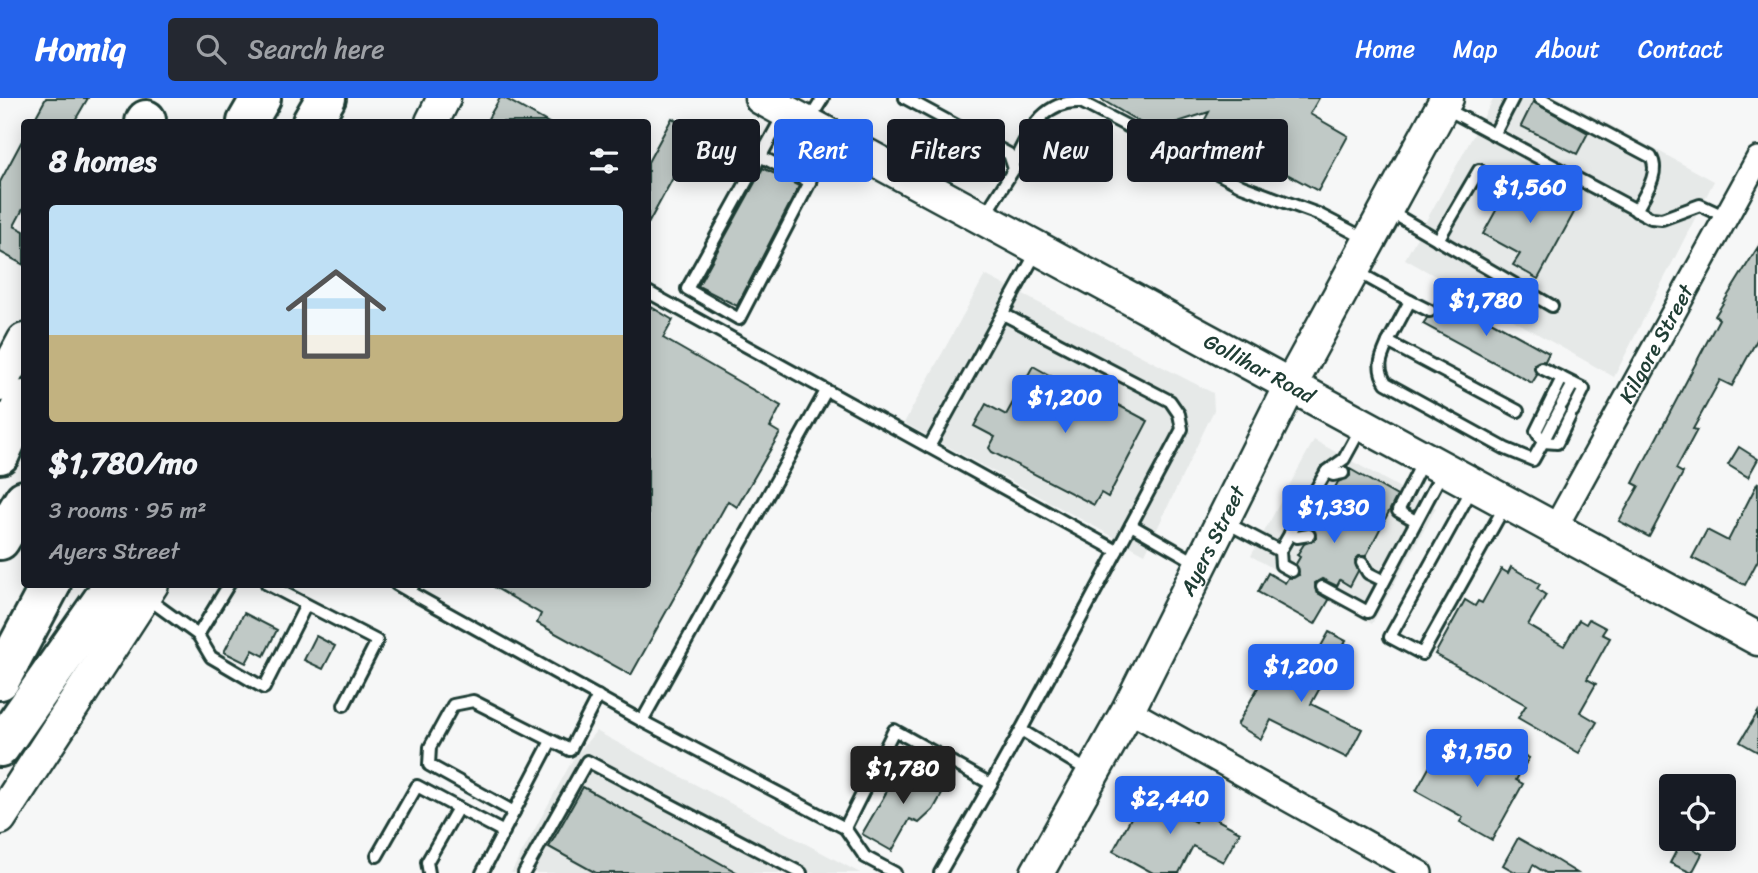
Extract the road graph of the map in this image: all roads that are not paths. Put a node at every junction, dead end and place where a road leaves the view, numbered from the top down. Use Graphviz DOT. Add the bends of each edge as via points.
graph roads {
  1 [pos="261,98"];
  2 [pos="326,98"];
  3 [pos="444,98"];
  4 [pos="905,98"];
  5 [pos="1513,98"];
  6 [pos="1540,98"];
  7 [pos="1070,100"];
  8 [pos="1445,102"];
  9 [pos="800,113"];
  10 [pos="249,119"];
  11 [pos="314,119"];
  12 [pos="434,119"];
  13 [pos="1494,135"];
  14 [pos="760,156"];
  15 [pos="1758,159"];
  16 [pos="1014,162"];
  17 [pos="774,163"];
  18 [pos="1479,170"];
  19 [pos="746,182"];
  20 [pos="810,182"];
  21 [pos="1386,210"];
  22 [pos="1636,211"];
  23 [pos="1726,217"];
  24 [pos="983,219"];
  25 [pos="1369,240"];
  26 [pos="1438,240"];
  27 [pos="1038,249"];
  28 [pos="1353,270"];
  29 [pos="651,294"];
  30 [pos="1410,301"];
  31 [pos="1552,306"];
  32 [pos="1430,311"];
  33 [pos="1003,314"];
  34 [pos="1388,342"];
  35 [pos="21,346"];
  36 [pos="1541,368"];
  37 [pos="1562,379"];
  38 [pos="0,384"];
  39 [pos="1573,384"];
  40 [pos="1290,386"];
  41 [pos="826,391"];
  42 [pos="21,407"];
  43 [pos="1518,411"];
  44 [pos="1362,425"];
  45 [pos="1543,442"];
  46 [pos="929,447"];
  47 [pos="0,454"];
  48 [pos="1434,463"];
  49 [pos="1475,485"];
  50 [pos="1507,503"];
  51 [pos="21,505"];
  52 [pos="1222,521"];
  53 [pos="1416,521"];
  54 [pos="1132,525"];
  55 [pos="1555,528"];
  56 [pos="0,540"];
  57 [pos="1117,551"];
  58 [pos="1280,551"];
  59 [pos="1362,563"];
  60 [pos="1200,565"];
  61 [pos="1292,571"];
  62 [pos="1368,573"];
  63 [pos="1355,576"];
  64 [pos="1384,581"];
  65 [pos="1322,587"];
  66 [pos="46,588"];
  67 [pos="47,588"];
  68 [pos="137,588"];
  69 [pos="227,588"];
  70 [pos="274,588"];
  71 [pos="412,588"];
  72 [pos="306,605"];
  73 [pos="198,635"];
  74 [pos="1758,639"];
  75 [pos="0,662"];
  76 [pos="0,680"];
  77 [pos="598,696"];
  78 [pos="344,705"];
  79 [pos="1128,710"];
  80 [pos="642,721"];
  81 [pos="1021,730"];
  82 [pos="551,741"];
  83 [pos="0,747"];
  84 [pos="429,765"];
  85 [pos="1093,773"];
  86 [pos="991,784"];
  87 [pos="417,786"];
  88 [pos="458,808"];
  89 [pos="514,812"];
  90 [pos="0,818"];
  91 [pos="845,828"];
  92 [pos="504,832"];
  93 [pos="377,856"];
  94 [pos="525,872"];
  95 [pos="429,873"];
  96 [pos="482,873"];
  97 [pos="800,873"];
  98 [pos="895,873"];
  99 [pos="940,873"];
  100 [pos="1037,873"];
  101 [pos="1420,873"];
  1 -- 10 [label="highway"];
  2 -- 11 [label="highway"];
  3 -- 12 [label="main road"];
  4 -- 16 [label="lane" via="1009,155"];
  5 -- 13 [label="lane"];
  6 -- 22 [label="lane" via="1651,157 1654,173"];
  7 -- 16 [label="lane" via="1037,118"];
  7 -- 25 [label="lane" via="1104,113 1242,186 1318,214"];
  8 -- 13 [label="lane"];
  8 -- 21 [label="main road, Ayers Street"];
  9 -- 14 [label="lane"];
  9 -- 24 [label="main road, Gollihar Road"];
  13 -- 22 [label="lane"];
  14 -- 17 [label="lane"];
  15 -- 23 [label="street, Kilgore Street"];
  16 -- 24 [label="lane"];
  18 -- 26 [label="lane"];
  19 -- 20 [label="lane" via="687,289 739,318"];
  21 -- 25 [label="main road, Ayers Street"];
  21 -- 26 [label="lane"];
  22 -- 23 [label="lane" via="1662,219 1700,205"];
  23 -- 55 [label="street, Kilgore Street"];
  24 -- 27 [label="main road, Gollihar Road"];
  25 -- 28 [label="main road, Ayers Street"];
  26 -- 31 [label="lane"];
  27 -- 33 [label="lane"];
  27 -- 40 [label="main road, Gollihar Road"];
  28 -- 30 [label="lane"];
  28 -- 40 [label="main road, Ayers Street"];
  29 -- 41 [label="lane"];
  30 -- 32 [label="lane"];
  30 -- 34 [label="lane"];
  33 -- 46 [label="lane"];
  33 -- 54 [label="lane" via="1170,401 1179,414 1182,429"];
  34 -- 43 [label="lane"];
  34 -- 45 [label="lane" via="1380,359 1386,383 1533,460"];
  35 -- 38 [label="main road"];
  36 -- 37 [label="lane"];
  37 -- 39 [label="lane"];
  37 -- 45 [label="lane" via="1536,431"];
  39 -- 45 [label="lane"];
  39 -- 45 [label="lane" via="1584,389 1557,443"];
  40 -- 44 [label="main road, Gollihar Road"];
  40 -- 52 [label="main road, Ayers Street"];
  41 -- 46 [label="lane"];
  41 -- 80 [label="lane"];
  42 -- 47 [label="highway"];
  44 -- 48 [label="main road, Gollihar Road"];
  44 -- 58 [label="lane" via="1299,538"];
  46 -- 57 [label="lane"];
  48 -- 49 [label="main road, Gollihar Road"];
  48 -- 53 [label="lane"];
  48 -- 53 [label="lane" via="1394,509"];
  49 -- 50 [label="main road, Gollihar Road"];
  49 -- 50 [label="lane" via="1390,637 1422,654"];
  50 -- 55 [label="main road, Gollihar Road"];
  51 -- 56 [label="highway"];
  52 -- 58 [label="lane"];
  52 -- 60 [label="main road, Ayers Street"];
  53 -- 64 [label="lane"];
  54 -- 57 [label="lane"];
  54 -- 60 [label="lane"];
  55 -- 74 [label="main road, Gollihar Road"];
  57 -- 81 [label="lane"];
  58 -- 61 [label="lane" via="1281,565"];
  59 -- 62 [label="lane"];
  60 -- 79 [label="main road, Ayers Street"];
  62 -- 63 [label="lane"];
  62 -- 64 [label="lane"];
  64 -- 65 [label="lane" via="1368,612"];
  66 -- 75 [label="highway"];
  67 -- 76 [label="highway"];
  68 -- 73 [label="lane"];
  68 -- 83 [label="highway"];
  68 -- 90 [label="main road"];
  69 -- 73 [label="lane"];
  70 -- 72 [label="lane"];
  71 -- 77 [label="lane"];
  72 -- 73 [label="lane" via="264,688 211,657"];
  72 -- 78 [label="lane" via="377,641"];
  77 -- 80 [label="lane"];
  77 -- 82 [label="lane" via="570,750"];
  79 -- 85 [label="main road, Ayers Street"];
  79 -- 101 [label="street"];
  80 -- 91 [label="lane"];
  81 -- 85 [label="lane"];
  81 -- 86 [label="lane"];
  82 -- 84 [label="lane" via="474,701 463,701 453,705 430,747"];
  82 -- 89 [label="lane"];
  84 -- 87 [label="lane"];
  84 -- 89 [label="lane"];
  85 -- 100 [label="main road, Ayers Street"];
  86 -- 91 [label="lane" via="894,730"];
  86 -- 99 [label="lane"];
  87 -- 88 [label="lane"];
  87 -- 93 [label="lane"];
  88 -- 92 [label="lane"];
  88 -- 95 [label="lane" via="427,863"];
  89 -- 92 [label="lane"];
  91 -- 98 [label="lane" via="865,857"];
  92 -- 96 [label="lane"];
  94 -- 97 [label="lane" via="582,764 591,761"];
}
